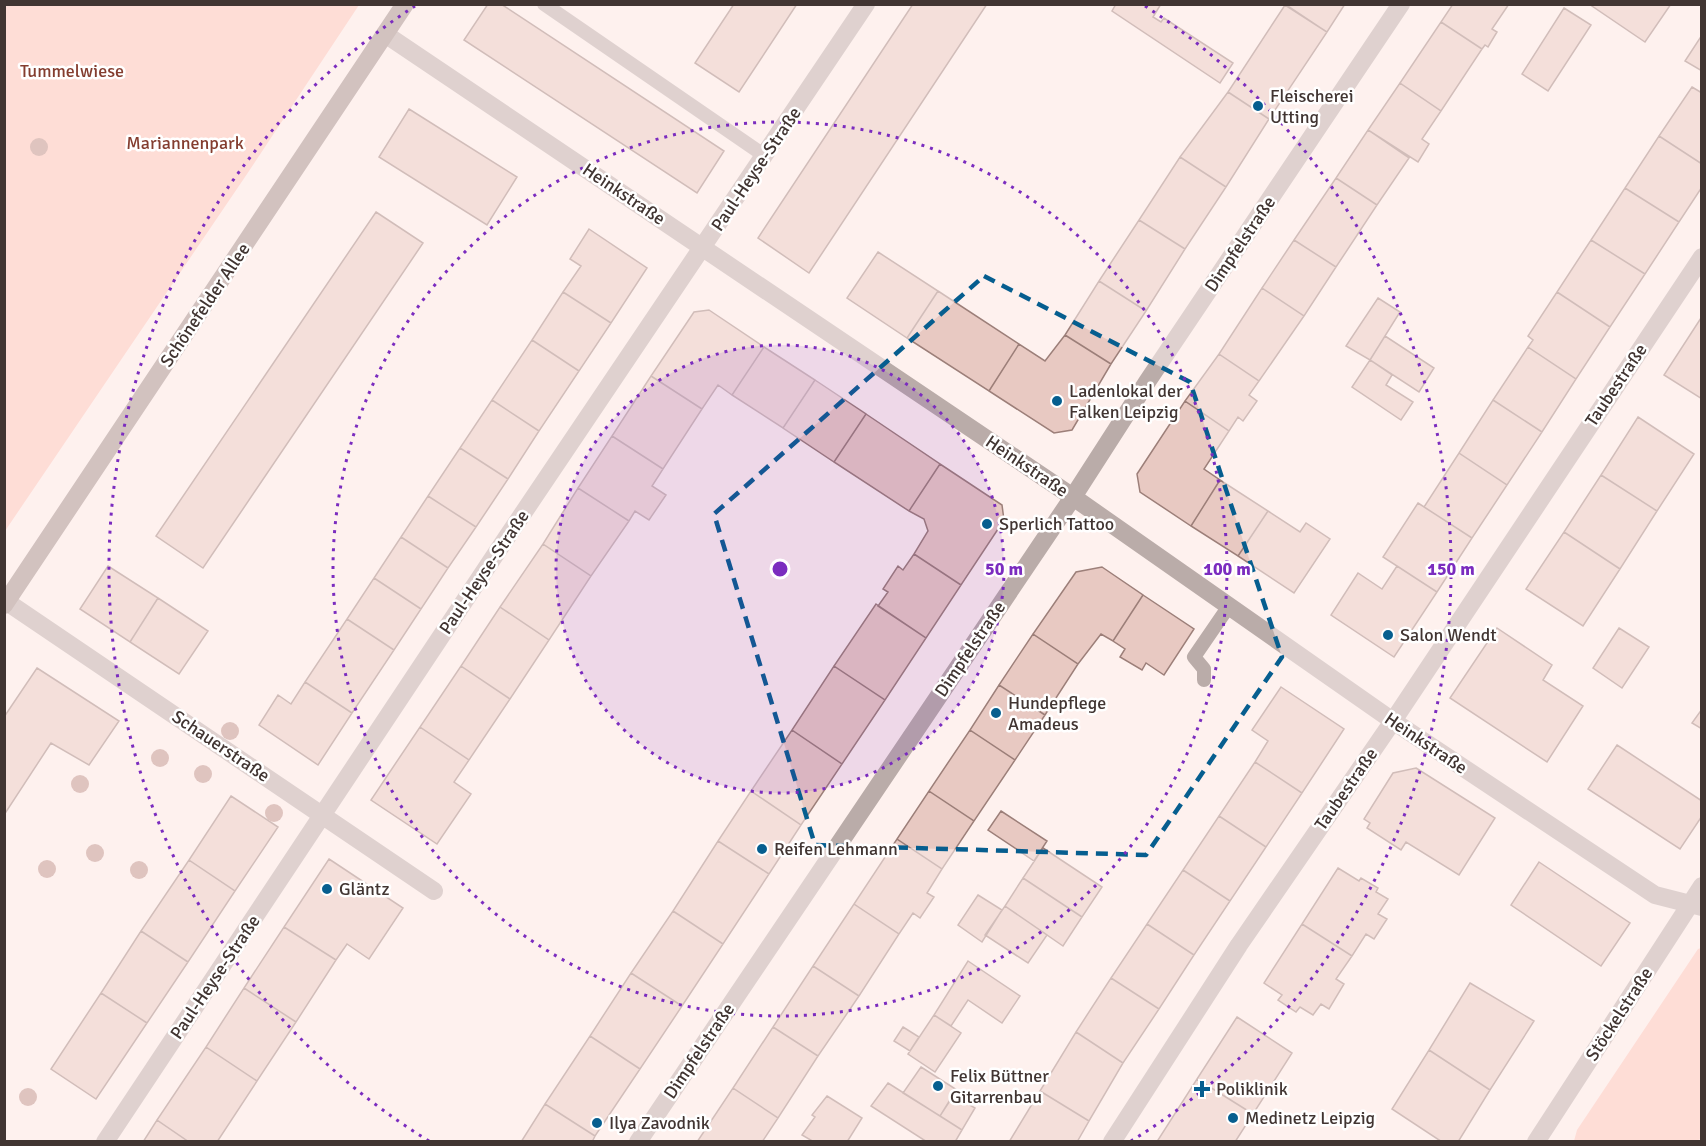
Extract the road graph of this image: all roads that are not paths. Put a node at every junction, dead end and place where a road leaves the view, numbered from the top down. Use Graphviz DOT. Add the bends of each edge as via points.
graph roads {
  1 [pos="405,4"];
  2 [pos="544,4"];
  3 [pos="866,4"];
  4 [pos="1401,4"];
  5 [pos="385,34"];
  6 [pos="765,156"];
  7 [pos="703,247"];
  8 [pos="1701,257"];
  9 [pos="1073,497"];
  10 [pos="6,604"];
  11 [pos="1229,606"];
  12 [pos="1204,680"];
  13 [pos="1393,721"];
  14 [pos="323,814"];
  15 [pos="1701,886"];
  16 [pos="434,891"];
  17 [pos="1696,906"];
  18 [pos="105,1142"];
  19 [pos="638,1142"];
  20 [pos="1112,1142"];
  21 [pos="1536,1142"];
  1 -- 5 [label="main road, Schönefelder Allee"];
  2 -- 6 [label="lane"];
  3 -- 6 [label="street, Paul-Heyse-Straße"];
  4 -- 9 [label="street, Dimpfelstraße"];
  5 -- 7 [label="street, Heinkstraße"];
  5 -- 10 [label="main road, Schönefelder Allee"];
  6 -- 7 [label="street, Paul-Heyse-Straße"];
  7 -- 9 [label="street, Heinkstraße"];
  7 -- 14 [label="street, Paul-Heyse-Straße"];
  8 -- 13 [label="street, Taubestraße"];
  9 -- 11 [label="street, Heinkstraße"];
  9 -- 19 [label="street, Dimpfelstraße"];
  10 -- 14 [label="street, Schauerstraße"];
  11 -- 12 [label="lane" via="1194,657 1204,669"];
  11 -- 13 [label="street, Heinkstraße"];
  13 -- 17 [label="street, Heinkstraße" via="1655,895"];
  13 -- 20 [label="street, Taubestraße" via="1239,945"];
  14 -- 16 [label="street, Schauerstraße"];
  14 -- 18 [label="street, Paul-Heyse-Straße"];
  15 -- 17 [label="street, Stöckelstraße"];
  17 -- 21 [label="street, Stöckelstraße"];
}
